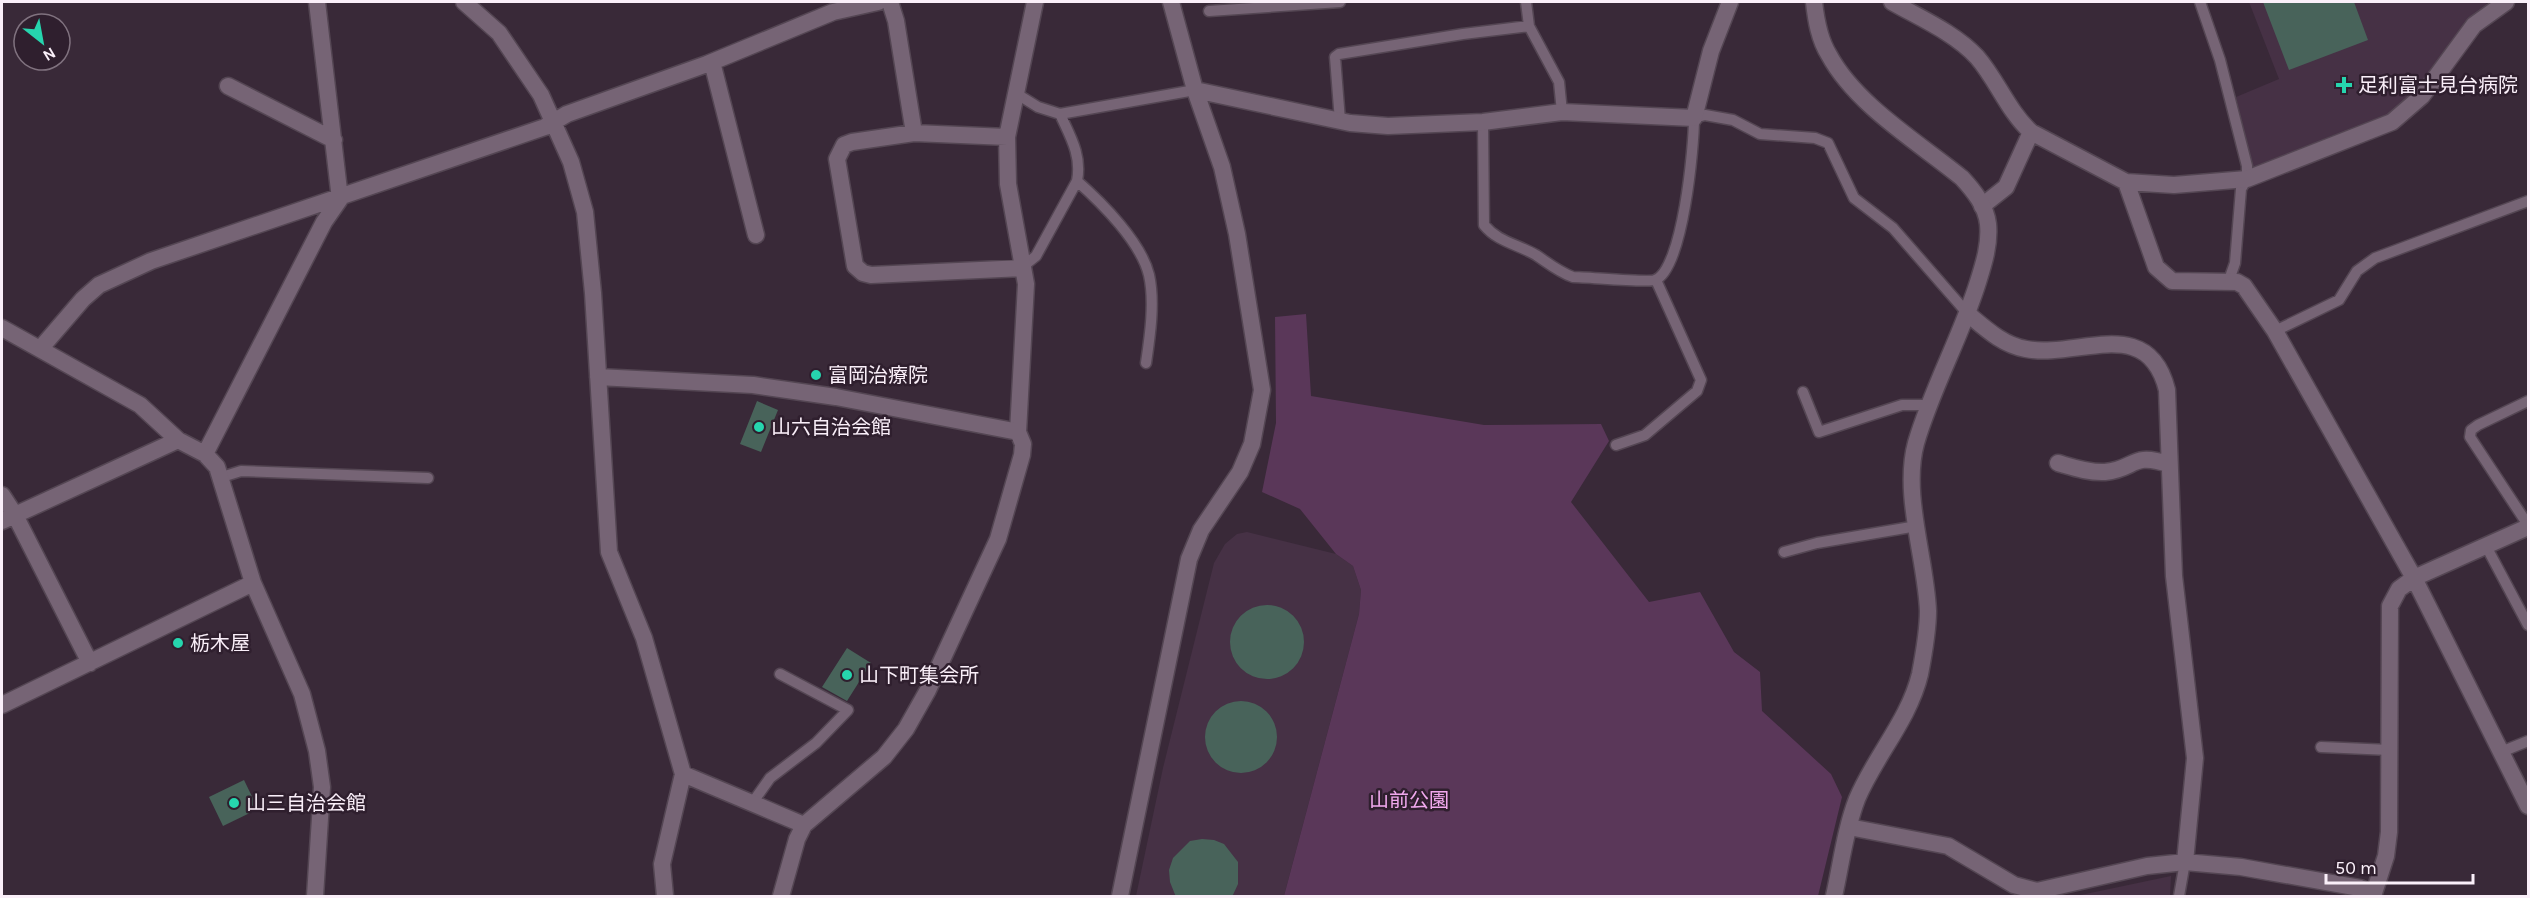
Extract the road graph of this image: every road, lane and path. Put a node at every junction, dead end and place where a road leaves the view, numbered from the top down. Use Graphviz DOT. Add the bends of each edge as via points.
graph roads {
  1 [pos="317,2"];
  2 [pos="464,2"];
  3 [pos="878,2"];
  4 [pos="890,2"];
  5 [pos="1035,2"];
  6 [pos="1171,2"];
  7 [pos="1340,2"];
  8 [pos="1526,2"];
  9 [pos="1730,2"];
  10 [pos="1814,2"];
  11 [pos="1892,2"];
  12 [pos="2200,2"];
  13 [pos="2506,2"];
  14 [pos="831,7"];
  15 [pos="1209,11"];
  16 [pos="1529,27"];
  17 [pos="712,62"];
  18 [pos="228,86"];
  19 [pos="1195,90"];
  20 [pos="1017,94"];
  21 [pos="1562,112"];
  22 [pos="1060,114"];
  23 [pos="1694,118"];
  24 [pos="1340,121"];
  25 [pos="554,122"];
  26 [pos="1483,122"];
  27 [pos="2031,132"];
  28 [pos="914,133"];
  29 [pos="1007,137"];
  30 [pos="334,140"];
  31 [pos="2247,179"];
  32 [pos="1077,180"];
  33 [pos="2126,182"];
  34 [pos="340,198"];
  35 [pos="2529,201"];
  36 [pos="1982,206"];
  37 [pos="756,235"];
  38 [pos="1021,267"];
  39 [pos="1656,280"];
  40 [pos="2229,280"];
  41 [pos="1968,314"];
  42 [pos="2,328"];
  43 [pos="2275,331"];
  44 [pos="40,349"];
  45 [pos="1146,363"];
  46 [pos="598,377"];
  47 [pos="1803,392"];
  48 [pos="2529,401"];
  49 [pos="1928,405"];
  50 [pos="1018,432"];
  51 [pos="178,440"];
  52 [pos="1616,445"];
  53 [pos="205,454"];
  54 [pos="2058,464"];
  55 [pos="2168,464"];
  56 [pos="222,477"];
  57 [pos="428,478"];
  58 [pos="2,495"];
  59 [pos="8,518"];
  60 [pos="1917,526"];
  61 [pos="2529,526"];
  62 [pos="2486,546"];
  63 [pos="1784,552"];
  64 [pos="2414,578"];
  65 [pos="253,583"];
  66 [pos="2529,625"];
  67 [pos="90,663"];
  68 [pos="780,674"];
  69 [pos="2,705"];
  70 [pos="2529,741"];
  71 [pos="2321,747"];
  72 [pos="2390,750"];
  73 [pos="2501,752"];
  74 [pos="682,774"];
  75 [pos="753,802"];
  76 [pos="2529,806"];
  77 [pos="804,825"];
  78 [pos="1849,827"];
  79 [pos="2185,862"];
  80 [pos="2373,895"];
  81 [pos="315,897"];
  82 [pos="665,897"];
  83 [pos="781,897"];
  84 [pos="1120,897"];
  85 [pos="1834,897"];
  86 [pos="2179,897"];
  1 -- 30 [label="street"];
  2 -- 25 [label="street" via="499,33 541,95"];
  3 -- 14 [label="street"];
  4 -- 28 [label="street"];
  5 -- 20 [label="street"];
  6 -- 19 [label="street"];
  7 -- 15 [label="lane"];
  8 -- 16 [label="lane"];
  9 -- 23 [label="street" via="1710,51"];
  10 -- 36 [label="street" via="1819,32 1829,55 1856,93 1962,178"];
  11 -- 27 [label="street" via="1965,45"];
  12 -- 31 [label="lane" via="2234,108"];
  13 -- 31 [label="street" via="2474,25 2422,96 2392,122"];
  14 -- 17 [label="street"];
  16 -- 21 [label="lane" via="1559,82"];
  16 -- 24 [label="lane" via="1339,54 1335,57"];
  17 -- 25 [label="street"];
  17 -- 37 [label="street"];
  18 -- 30 [label="street"];
  19 -- 22 [label="lane"];
  19 -- 24 [label="street"];
  19 -- 84 [label="street" via="1225,178 1262,390 1252,444 1240,472 1201,530 1189,559"];
  20 -- 22 [label="lane"];
  20 -- 29 [label="street"];
  21 -- 23 [label="street"];
  21 -- 26 [label="street"];
  22 -- 32 [label="lane" via="1077,151"];
  23 -- 39 [label="lane" via="1681,229 1668,267"];
  23 -- 41 [label="lane" via="1705,115 1733,120 1760,134 1815,138 1828,143 1854,198 1893,228"];
  24 -- 26 [label="street" via="1388,126"];
  25 -- 34 [label="street"];
  25 -- 46 [label="street" via="571,162 585,212"];
  26 -- 39 [label="lane" via="1484,225 1490,232 1573,277"];
  27 -- 33 [label="street"];
  27 -- 36 [label="street" via="2006,187"];
  28 -- 29 [label="street"];
  28 -- 38 [label="street" via="852,142 839,151 858,270 871,275"];
  29 -- 38 [label="street" via="1008,184"];
  30 -- 34 [label="street"];
  31 -- 33 [label="street" via="2174,184"];
  31 -- 40 [label="lane" via="2241,189 2235,263"];
  32 -- 38 [label="lane" via="1036,256"];
  32 -- 45 [label="lane" via="1112,216 1148,271"];
  33 -- 40 [label="street" via="2156,267 2164,276 2172,280"];
  34 -- 44 [label="street" via="151,261 99,285"];
  34 -- 53 [label="street"];
  35 -- 43 [label="lane" via="2375,258 2356,271 2339,300"];
  36 -- 41 [label="street" via="1988,222 1988,241"];
  38 -- 50 [label="street" via="1026,284"];
  39 -- 52 [label="lane" via="1701,380 1697,392 1645,435"];
  40 -- 43 [label="street" via="2244,286"];
  41 -- 49 [label="street"];
  41 -- 55 [label="street" via="1989,333 2028,350 2119,344 2133,346 2145,354 2164,375"];
  42 -- 44 [label="street"];
  43 -- 64 [label="street"];
  44 -- 51 [label="street" via="140,405"];
  46 -- 50 [label="street" via="753,385"];
  46 -- 74 [label="street" via="609,552 644,638"];
  47 -- 49 [label="lane" via="1819,432 1902,405"];
  48 -- 61 [label="lane" via="2478,425 2471,430 2470,437"];
  49 -- 60 [label="street" via="1915,447"];
  50 -- 77 [label="street" via="1023,449 998,539 928,690 906,729 884,757"];
  51 -- 53 [label="street"];
  51 -- 59 [label="street"];
  53 -- 56 [label="street"];
  54 -- 55 [label="street" via="2097,472 2142,459"];
  55 -- 79 [label="street" via="2174,576 2195,758"];
  56 -- 57 [label="lane" via="241,471"];
  56 -- 65 [label="street"];
  58 -- 59 [label="street"];
  59 -- 67 [label="street"];
  60 -- 63 [label="lane"];
  60 -- 78 [label="street" via="1928,609 1919,676 1904,716 1871,770"];
  61 -- 62 [label="street"];
  62 -- 64 [label="street"];
  62 -- 66 [label="lane"];
  64 -- 72 [label="street" via="2399,589 2390,606"];
  64 -- 73 [label="street"];
  65 -- 67 [label="street"];
  65 -- 81 [label="street" via="302,694 317,751 322,787"];
  67 -- 69 [label="street"];
  68 -- 75 [label="lane" via="848,710 816,743 770,778"];
  70 -- 73 [label="lane"];
  71 -- 72 [label="lane"];
  72 -- 80 [label="street" via="2386,856"];
  73 -- 76 [label="street"];
  74 -- 75 [label="street"];
  74 -- 82 [label="street" via="662,864"];
  75 -- 77 [label="street"];
  77 -- 83 [label="street"];
  78 -- 79 [label="street" via="1948,846 2014,885 2037,891 2147,866"];
  78 -- 85 [label="street"];
  79 -- 80 [label="street" via="2241,867 2360,888"];
  79 -- 86 [label="lane"];
}
